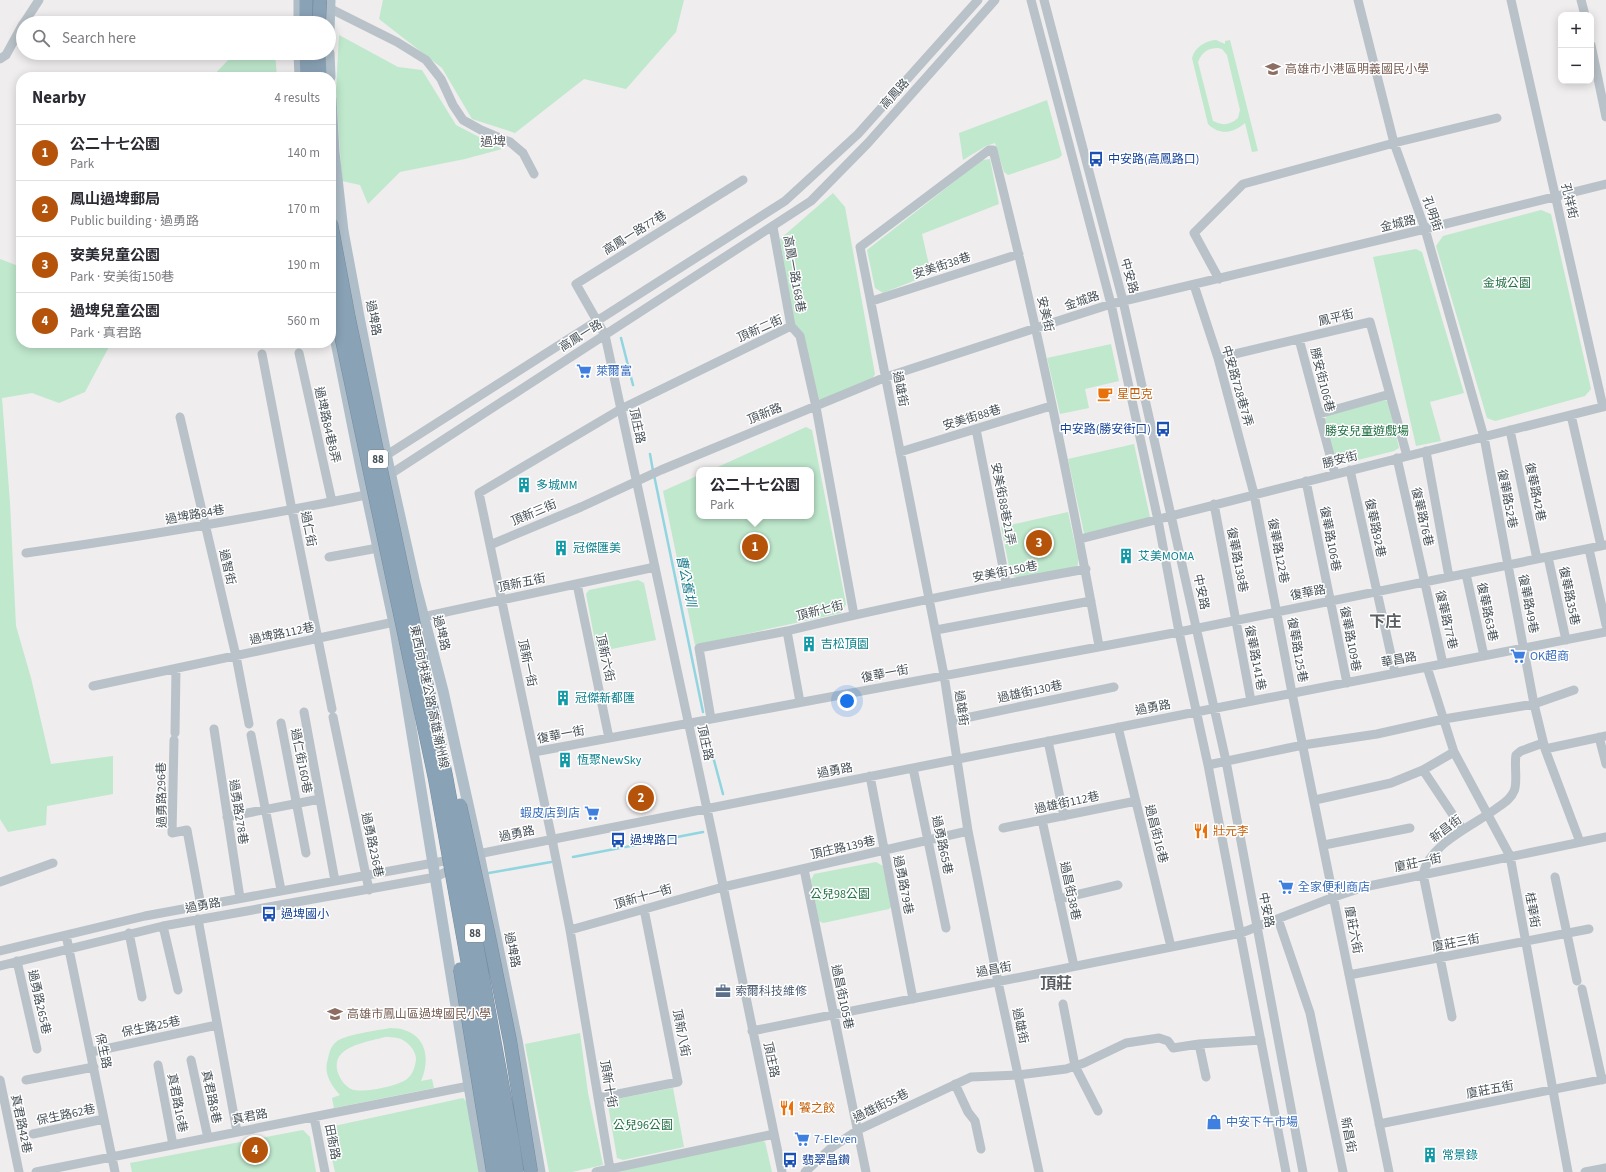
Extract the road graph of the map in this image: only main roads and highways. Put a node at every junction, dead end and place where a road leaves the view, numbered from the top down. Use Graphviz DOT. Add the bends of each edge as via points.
graph roads {
  1 [pos="299,0"];
  2 [pos="306,0"];
  3 [pos="326,3"];
  4 [pos="299,16"];
  5 [pos="306,16"];
  6 [pos="321,16"];
  7 [pos="327,16"];
  8 [pos="299,60"];
  9 [pos="306,60"];
  10 [pos="319,60"];
  11 [pos="329,60"];
  12 [pos="300,72"];
  13 [pos="307,72"];
  14 [pos="320,72"];
  15 [pos="330,72"];
  16 [pos="336,168"];
  17 [pos="336,250"];
  18 [pos="336,310"];
  19 [pos="336,341"];
  20 [pos="423,695"];
  21 [pos="484,1172"];
  22 [pos="493,1172"];
  23 [pos="505,1172"];
  24 [pos="517,1172"];
  25 [pos="531,1172"];
  26 [pos="540,1172"];
  1 -- 4 [label="main road"];
  2 -- 5 [label="highway"];
  3 -- 6 [label="highway, bridge"];
  3 -- 7 [label="main road"];
  8 -- 12 [label="main road"];
  9 -- 13 [label="highway"];
  10 -- 14 [label="highway"];
  11 -- 15 [label="main road"];
  16 -- 26 [label="main road, 過埤路" via="344,231 386,454 479,854 517,1040"];
  17 -- 20 [label="highway, 東西向快速公路 高雄潮州線 / 88, bridge"];
  18 -- 20 [label="highway, 東西向快速公路 高雄潮州線 / 88, bridge"];
  19 -- 21 [label="main road" via="394,623"];
  20 -- 22 [label="highway, bridge" via="423,749"];
  20 -- 23 [label="highway, 東西向快速公路 高雄潮州線 / 88, bridge" via="435,779"];
  20 -- 24 [label="highway, 東西向快速公路 高雄潮州線 / 88, bridge" via="446,776"];
  20 -- 25 [label="highway, bridge" via="446,744 510,1041"];
}
